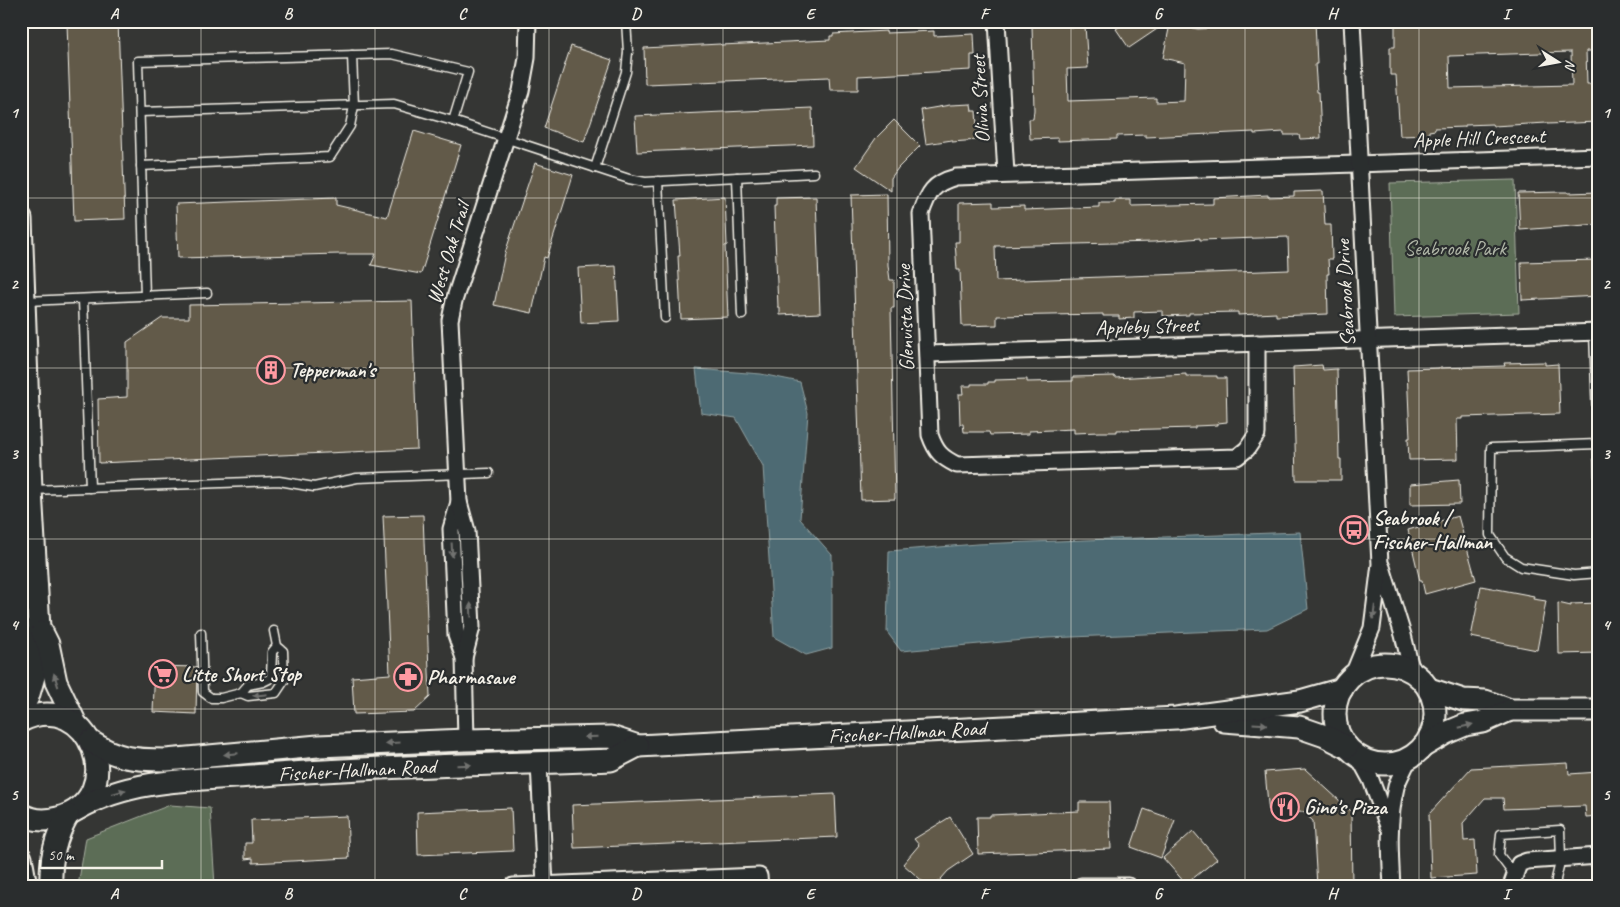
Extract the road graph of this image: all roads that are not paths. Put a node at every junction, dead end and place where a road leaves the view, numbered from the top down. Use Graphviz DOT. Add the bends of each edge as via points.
graph roads {
  1 [pos="528,21"];
  2 [pos="626,21"];
  3 [pos="998,21"];
  4 [pos="1352,21"];
  5 [pos="352,55"];
  6 [pos="354,106"];
  7 [pos="140,112"];
  8 [pos="453,121"];
  9 [pos="506,139"];
  10 [pos="1599,156"];
  11 [pos="1360,163"];
  12 [pos="141,166"];
  13 [pos="595,168"];
  14 [pos="814,172"];
  15 [pos="1006,174"];
  16 [pos="737,177"];
  17 [pos="658,181"];
  18 [pos="21,219"];
  19 [pos="207,293"];
  20 [pos="144,296"];
  21 [pos="83,299"];
  22 [pos="25,302"];
  23 [pos="742,315"];
  24 [pos="665,318"];
  25 [pos="1597,332"];
  26 [pos="1368,339"];
  27 [pos="1257,343"];
  28 [pos="928,354"];
  29 [pos="1597,444"];
  30 [pos="489,473"];
  31 [pos="458,474"];
  32 [pos="1599,476"];
  33 [pos="90,488"];
  34 [pos="31,490"];
  35 [pos="1380,564"];
  36 [pos="1599,573"];
  37 [pos="39,628"];
  38 [pos="274,630"];
  39 [pos="201,633"];
  40 [pos="277,646"];
  41 [pos="1412,672"];
  42 [pos="1347,683"];
  43 [pos="1429,689"];
  44 [pos="241,693"];
  45 [pos="21,710"];
  46 [pos="1510,710"];
  47 [pos="1599,710"];
  48 [pos="1176,718"];
  49 [pos="21,721"];
  50 [pos="76,724"];
  51 [pos="466,740"];
  52 [pos="90,741"];
  53 [pos="638,746"];
  54 [pos="1353,751"];
  55 [pos="1416,752"];
  56 [pos="539,763"];
  57 [pos="415,766"];
  58 [pos="73,812"];
  59 [pos="21,814"];
  60 [pos="1389,830"];
  61 [pos="1599,856"];
  62 [pos="21,858"];
  63 [pos="1562,858"];
  64 [pos="1512,880"];
  65 [pos="659,882"];
  66 [pos="545,885"];
  67 [pos="26,886"];
  68 [pos="51,886"];
  69 [pos="514,886"];
  70 [pos="760,886"];
  71 [pos="1081,886"];
  72 [pos="1128,886"];
  73 [pos="1392,886"];
  74 [pos="1556,886"];
  1 -- 9 [label="street, West Oak Trail" via="525,75"];
  2 -- 13 [label="lane" via="626,72"];
  3 -- 15 [label="street, Olivia Street"];
  4 -- 11 [label="street, Seabrook Drive"];
  5 -- 6 [label="lane"];
  5 -- 7 [label="lane" via="138,61"];
  5 -- 8 [label="lane" via="392,54 468,72"];
  6 -- 7 [label="lane"];
  6 -- 8 [label="lane" via="394,104"];
  6 -- 12 [label="lane" via="350,126 330,157"];
  7 -- 12 [label="lane"];
  8 -- 9 [label="lane"];
  9 -- 13 [label="lane"];
  9 -- 31 [label="street, West Oak Trail" via="450,320"];
  10 -- 11 [label="street, Apple Hill Crescent"];
  11 -- 15 [label="street, Glenvista Drive"];
  11 -- 26 [label="street, Seabrook Drive"];
  12 -- 20 [label="lane"];
  13 -- 17 [label="lane" via="638,181"];
  14 -- 16 [label="lane"];
  15 -- 28 [label="street, Glenvista Drive" via="944,180 927,197 921,214"];
  16 -- 17 [label="lane"];
  16 -- 23 [label="lane"];
  17 -- 24 [label="lane"];
  18 -- 22 [label="main road"];
  19 -- 20 [label="lane"];
  20 -- 21 [label="lane"];
  21 -- 22 [label="lane"];
  21 -- 33 [label="lane"];
  22 -- 34 [label="main road"];
  25 -- 26 [label="street"];
  25 -- 29 [label="lane"];
  26 -- 27 [label="street, Appleby Street"];
  26 -- 35 [label="street, Seabrook Drive"];
  27 -- 28 [label="street, Appleby Street"];
  27 -- 28 [label="street, Glenvista Drive" via="1257,434 1237,457 957,465 935,449 930,435"];
  29 -- 32 [label="lane"];
  29 -- 36 [label="lane" via="1491,448 1490,535 1505,557 1521,567 1574,575"];
  30 -- 31 [label="lane"];
  31 -- 33 [label="lane" via="357,478 314,487 276,481"];
  31 -- 51 [label="street, West Oak Trail" via="459,502 451,529 456,635 464,658"];
  33 -- 34 [label="lane"];
  34 -- 37 [label="main road"];
  35 -- 41 [label="street, Seabrook Drive" via="1404,635"];
  35 -- 42 [label="street, Seabrook Drive, one-way" via="1372,628"];
  37 -- 45 [label="main road" via="35,673"];
  50 -- 37 [label="main road, one-way" via="56,682 48,644"];
  38 -- 40 [label="lane"];
  39 -- 44 [label="lane" via="203,692 211,698"];
  40 -- 44 [label="lane" via="272,652 271,678 248,684"];
  40 -- 44 [label="lane, one-way" via="283,651 284,681 276,693 248,696"];
  41 -- 42 [label="main road" via="1396,665 1380,664 1367,667"];
  41 -- 43 [label="main road"];
  42 -- 48 [label="main road, Fischer-Hallman Road" via="1300,702"];
  42 -- 54 [label="main road" via="1336,705 1336,718 1339,733"];
  43 -- 46 [label="main road"];
  43 -- 55 [label="main road" via="1435,717 1432,732"];
  46 -- 47 [label="main road"];
  55 -- 46 [label="main road, one-way" via="1446,733"];
  48 -- 53 [label="main road, Fischer-Hallman Road"];
  48 -- 54 [label="main road, Fischer-Hallman Road, one-way" via="1300,727"];
  49 -- 50 [label="main road" via="48,714"];
  50 -- 52 [label="main road"];
  51 -- 52 [label="main road, Fischer-Hallman Road, one-way" via="318,746 166,760 116,756"];
  53 -- 51 [label="main road, Fischer-Hallman Road, one-way" via="611,737"];
  51 -- 57 [label="main road" via="452,750 428,752"];
  52 -- 58 [label="main road" via="98,766 95,782 89,797"];
  53 -- 56 [label="main road, Fischer-Hallman Road" via="611,760"];
  54 -- 55 [label="main road" via="1371,762 1384,764 1396,763"];
  54 -- 60 [label="street" via="1372,780"];
  55 -- 60 [label="street" via="1396,786"];
  57 -- 56 [label="main road, Fischer-Hallman Road, one-way"];
  56 -- 66 [label="street"];
  58 -- 57 [label="main road, Fischer-Hallman Road, one-way" via="96,798 163,783"];
  58 -- 59 [label="main road, Fischer-Hallman Road" via="48,821"];
  58 -- 68 [label="main road" via="58,831 50,872"];
  60 -- 73 [label="street"];
  61 -- 63 [label="street"];
  62 -- 67 [label="main road"];
  63 -- 64 [label="street" via="1519,864"];
  63 -- 64 [label="lane" via="1560,830 1501,834 1499,855"];
  63 -- 74 [label="lane"];
  65 -- 66 [label="street"];
  65 -- 70 [label="street" via="759,876"];
  66 -- 69 [label="street"];
  71 -- 72 [label="street"];
}
